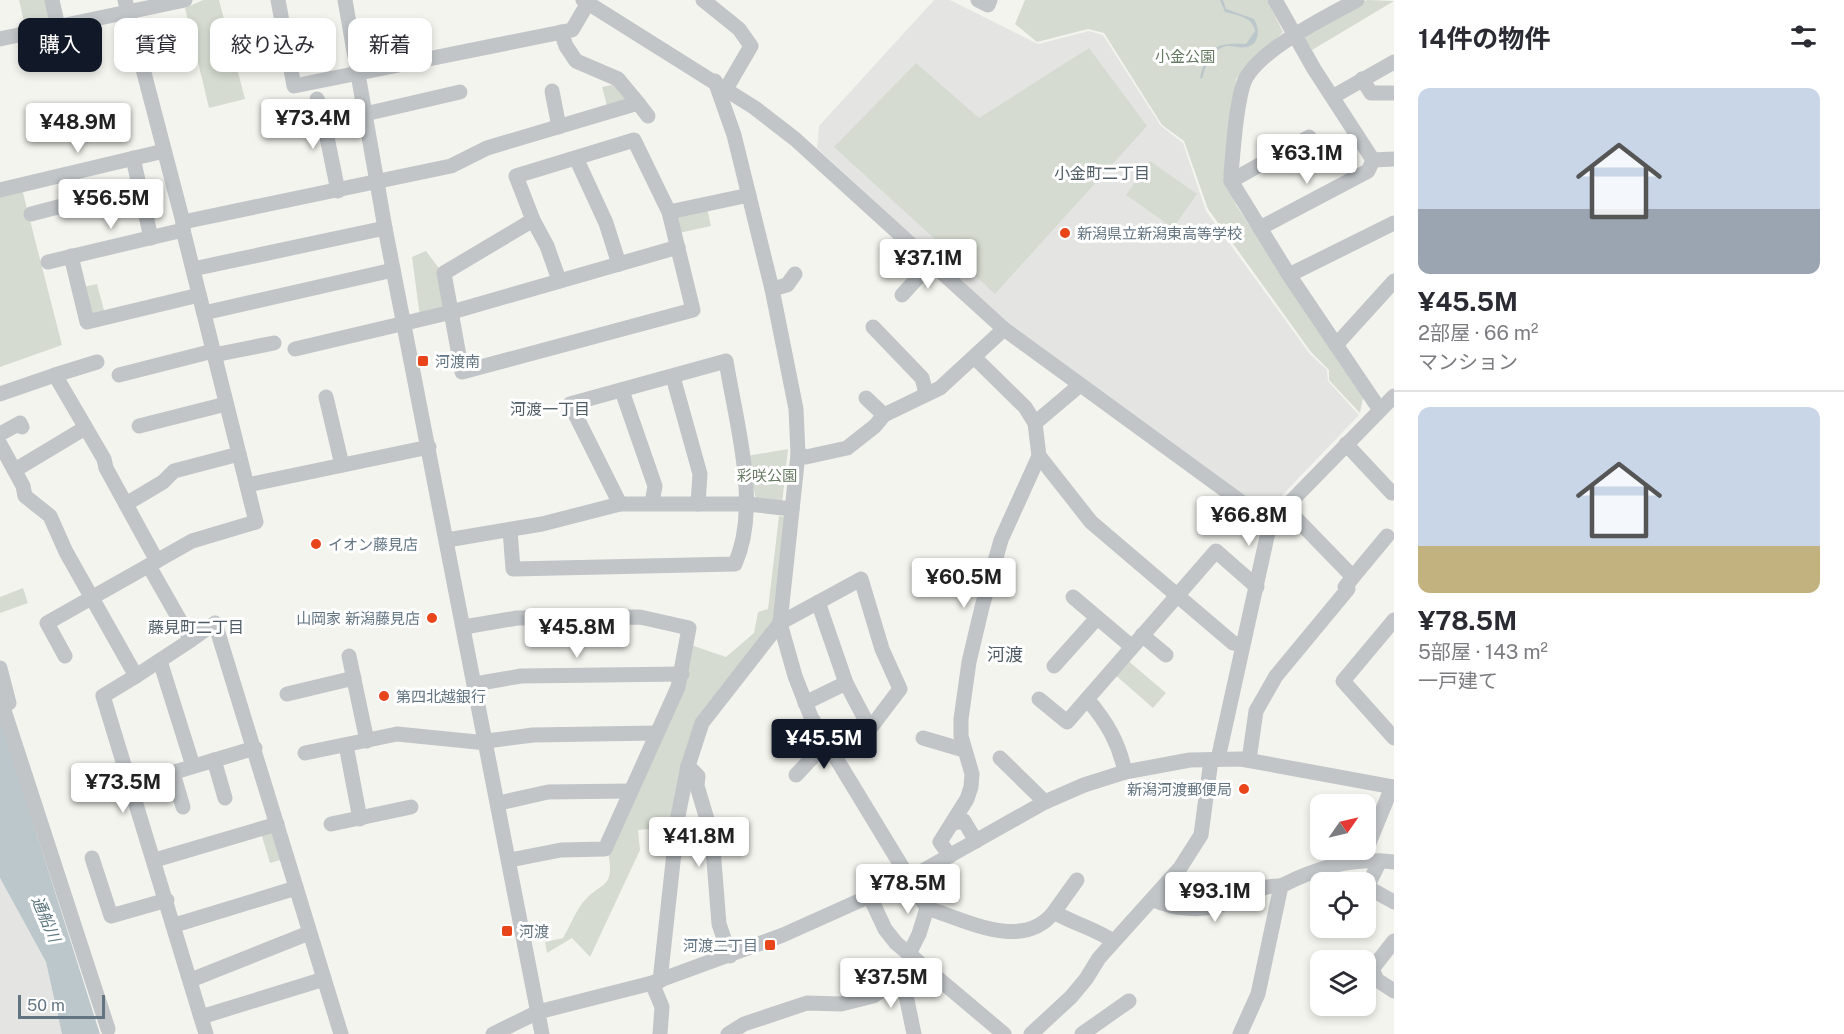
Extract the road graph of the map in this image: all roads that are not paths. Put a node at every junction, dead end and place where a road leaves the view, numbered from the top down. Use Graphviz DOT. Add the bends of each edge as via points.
graph roads {
  1 [pos="52,0"];
  2 [pos="185,0"];
  3 [pos="278,0"];
  4 [pos="345,0"];
  5 [pos="704,0"];
  6 [pos="978,0"];
  7 [pos="990,0"];
  8 [pos="1275,0"];
  9 [pos="1357,0"];
  10 [pos="586,1"];
  11 [pos="127,6"];
  12 [pos="56,18"];
  13 [pos="88,18"];
  14 [pos="561,32"];
  15 [pos="18,35"];
  16 [pos="1294,35"];
  17 [pos="0,39"];
  18 [pos="1394,62"];
  19 [pos="358,74"];
  20 [pos="1362,79"];
  21 [pos="720,85"];
  22 [pos="552,91"];
  23 [pos="460,92"];
  24 [pos="1394,93"];
  25 [pos="1334,96"];
  26 [pos="317,99"];
  27 [pos="638,102"];
  28 [pos="365,114"];
  29 [pos="648,116"];
  30 [pos="559,127"];
  31 [pos="1309,137"];
  32 [pos="164,151"];
  33 [pos="133,158"];
  34 [pos="576,158"];
  35 [pos="1394,159"];
  36 [pos="1373,160"];
  37 [pos="1231,181"];
  38 [pos="377,183"];
  39 [pos="140,186"];
  40 [pos="0,190"];
  41 [pos="338,191"];
  42 [pos="749,195"];
  43 [pos="669,212"];
  44 [pos="31,214"];
  45 [pos="533,220"];
  46 [pos="1394,223"];
  47 [pos="183,226"];
  48 [pos="385,228"];
  49 [pos="1260,228"];
  50 [pos="151,238"];
  51 [pos="678,248"];
  52 [pos="71,256"];
  53 [pos="48,262"];
  54 [pos="931,263"];
  55 [pos="620,264"];
  56 [pos="193,270"];
  57 [pos="393,270"];
  58 [pos="795,274"];
  59 [pos="1289,274"];
  60 [pos="559,280"];
  61 [pos="1394,281"];
  62 [pos="772,289"];
  63 [pos="902,295"];
  64 [pos="199,296"];
  65 [pos="452,312"];
  66 [pos="204,313"];
  67 [pos="404,323"];
  68 [pos="873,327"];
  69 [pos="1004,329"];
  70 [pos="274,343"];
  71 [pos="1336,345"];
  72 [pos="295,349"];
  73 [pos="214,353"];
  74 [pos="975,358"];
  75 [pos="97,363"];
  76 [pos="55,375"];
  77 [pos="119,375"];
  78 [pos="673,377"];
  79 [pos="1080,385"];
  80 [pos="622,391"];
  81 [pos="926,393"];
  82 [pos="0,394"];
  83 [pos="1394,396"];
  84 [pos="326,397"];
  85 [pos="867,398"];
  86 [pos="226,404"];
  87 [pos="1380,410"];
  88 [pos="884,415"];
  89 [pos="1035,423"];
  90 [pos="139,426"];
  91 [pos="22,427"];
  92 [pos="86,428"];
  93 [pos="0,434"];
  94 [pos="1346,444"];
  95 [pos="0,445"];
  96 [pos="429,447"];
  97 [pos="239,454"];
  98 [pos="798,454"];
  99 [pos="1039,456"];
  100 [pos="342,465"];
  101 [pos="15,470"];
  102 [pos="247,485"];
  103 [pos="1393,493"];
  104 [pos="652,503"];
  105 [pos="126,504"];
  106 [pos="620,504"];
  107 [pos="698,504"];
  108 [pos="748,504"];
  109 [pos="1285,507"];
  110 [pos="792,509"];
  111 [pos="1270,523"];
  112 [pos="510,530"];
  113 [pos="1387,536"];
  114 [pos="447,540"];
  115 [pos="153,563"];
  116 [pos="1353,577"];
  117 [pos="1257,587"];
  118 [pos="1176,595"];
  119 [pos="1073,597"];
  120 [pos="92,598"];
  121 [pos="818,602"];
  122 [pos="1097,618"];
  123 [pos="1394,620"];
  124 [pos="780,623"];
  125 [pos="464,627"];
  126 [pos="1142,635"];
  127 [pos="191,640"];
  128 [pos="1242,645"];
  129 [pos="1132,647"];
  130 [pos="1166,655"];
  131 [pos="65,656"];
  132 [pos="349,656"];
  133 [pos="160,661"];
  134 [pos="1054,666"];
  135 [pos="0,668"];
  136 [pos="682,674"];
  137 [pos="135,676"];
  138 [pos="354,678"];
  139 [pos="846,683"];
  140 [pos="475,684"];
  141 [pos="287,694"];
  142 [pos="1039,699"];
  143 [pos="1087,699"];
  144 [pos="1,701"];
  145 [pos="805,703"];
  146 [pos="657,733"];
  147 [pos="923,738"];
  148 [pos="1394,738"];
  149 [pos="367,741"];
  150 [pos="487,742"];
  151 [pos="827,742"];
  152 [pos="346,745"];
  153 [pos="255,748"];
  154 [pos="964,750"];
  155 [pos="304,753"];
  156 [pos="1000,758"];
  157 [pos="214,760"];
  158 [pos="1214,760"];
  159 [pos="1249,760"];
  160 [pos="193,766"];
  161 [pos="688,766"];
  162 [pos="1125,772"];
  163 [pos="173,773"];
  164 [pos="796,775"];
  165 [pos="131,785"];
  166 [pos="1393,787"];
  167 [pos="631,791"];
  168 [pos="225,798"];
  169 [pos="1045,802"];
  170 [pos="499,803"];
  171 [pos="183,807"];
  172 [pos="411,807"];
  173 [pos="360,819"];
  174 [pos="952,823"];
  175 [pos="277,824"];
  176 [pos="331,824"];
  177 [pos="1376,827"];
  178 [pos="976,841"];
  179 [pos="950,856"];
  180 [pos="92,858"];
  181 [pos="155,860"];
  182 [pos="510,860"];
  183 [pos="1362,860"];
  184 [pos="1387,861"];
  185 [pos="909,878"];
  186 [pos="1077,880"];
  187 [pos="1281,886"];
  188 [pos="296,888"];
  189 [pos="870,897"];
  190 [pos="167,900"];
  191 [pos="1154,900"];
  192 [pos="1394,902"];
  193 [pos="927,909"];
  194 [pos="1054,912"];
  195 [pos="175,925"];
  196 [pos="309,933"];
  197 [pos="1394,940"];
  198 [pos="1113,941"];
  199 [pos="910,955"];
  200 [pos="730,956"];
  201 [pos="902,976"];
  202 [pos="324,979"];
  203 [pos="191,980"];
  204 [pos="656,982"];
  205 [pos="1394,991"];
  206 [pos="1130,1001"];
  207 [pos="538,1012"];
  208 [pos="201,1017"];
  209 [pos="108,1029"];
  210 [pos="1242,1033"];
  211 [pos="207,1034"];
  212 [pos="341,1034"];
  213 [pos="493,1034"];
  214 [pos="542,1034"];
  215 [pos="660,1034"];
  216 [pos="728,1034"];
  217 [pos="914,1034"];
  218 [pos="1004,1034"];
  219 [pos="1031,1034"];
  220 [pos="1082,1034"];
  1 -- 12 [label="street"];
  2 -- 11 [label="street"];
  3 -- 19 [label="street" via="294,86"];
  4 -- 19 [label="street"];
  5 -- 21 [label="street" via="739,29 751,46"];
  6 -- 7 [label="street" via="988,5"];
  8 -- 16 [label="street"];
  9 -- 16 [label="street"];
  10 -- 14 [label="street" via="572,30"];
  10 -- 21 [label="street"];
  11 -- 13 [label="street"];
  11 -- 32 [label="street"];
  14 -- 19 [label="street"];
  14 -- 27 [label="street" via="576,61 618,79"];
  15 -- 17 [label="street"];
  16 -- 25 [label="street"];
  16 -- 37 [label="street" via="1268,55 1243,83"];
  18 -- 20 [label="street"];
  19 -- 28 [label="street"];
  20 -- 24 [label="street" via="1371,93"];
  20 -- 25 [label="street"];
  21 -- 42 [label="street"];
  21 -- 54 [label="street" via="795,139"];
  22 -- 30 [label="street"];
  23 -- 28 [label="street"];
  25 -- 36 [label="street"];
  26 -- 41 [label="street"];
  27 -- 29 [label="street"];
  27 -- 30 [label="street"];
  28 -- 38 [label="street"];
  30 -- 38 [label="street" via="487,148 451,166"];
  31 -- 37 [label="street"];
  32 -- 33 [label="street"];
  32 -- 47 [label="street"];
  33 -- 39 [label="street"];
  33 -- 40 [label="street"];
  34 -- 43 [label="street" via="634,140"];
  34 -- 45 [label="street" via="516,176"];
  34 -- 55 [label="street"];
  35 -- 36 [label="street"];
  36 -- 49 [label="street" via="1368,171"];
  37 -- 49 [label="street"];
  38 -- 41 [label="street"];
  38 -- 48 [label="street"];
  39 -- 44 [label="street"];
  39 -- 50 [label="street"];
  41 -- 47 [label="street"];
  42 -- 43 [label="street"];
  42 -- 62 [label="street"];
  43 -- 51 [label="street"];
  45 -- 60 [label="street"];
  45 -- 65 [label="street" via="444,273"];
  46 -- 59 [label="street"];
  47 -- 50 [label="street"];
  47 -- 56 [label="street"];
  48 -- 56 [label="street"];
  48 -- 57 [label="street"];
  49 -- 59 [label="street"];
  50 -- 52 [label="street"];
  51 -- 55 [label="street"];
  51 -- 65 [label="street" via="693,310 462,372"];
  52 -- 53 [label="street"];
  52 -- 64 [label="street" via="87,322"];
  54 -- 63 [label="street"];
  54 -- 69 [label="street"];
  55 -- 60 [label="street"];
  56 -- 64 [label="street"];
  57 -- 66 [label="street"];
  57 -- 67 [label="street"];
  58 -- 62 [label="street" via="787,285"];
  59 -- 71 [label="street"];
  60 -- 65 [label="street"];
  61 -- 71 [label="street"];
  62 -- 98 [label="street" via="796,406"];
  64 -- 66 [label="street"];
  65 -- 67 [label="street"];
  66 -- 73 [label="street"];
  67 -- 72 [label="street"];
  67 -- 96 [label="street"];
  68 -- 81 [label="street" via="922,378"];
  69 -- 74 [label="street"];
  69 -- 79 [label="street"];
  70 -- 73 [label="street"];
  71 -- 87 [label="street"];
  73 -- 77 [label="street"];
  73 -- 86 [label="street"];
  74 -- 81 [label="street" via="940,388"];
  74 -- 89 [label="street" via="1015,395"];
  75 -- 76 [label="street"];
  76 -- 82 [label="street"];
  76 -- 92 [label="street"];
  78 -- 80 [label="street"];
  78 -- 107 [label="street" via="700,474"];
  78 -- 108 [label="street" via="726,361"];
  79 -- 89 [label="street"];
  79 -- 111 [label="street"];
  80 -- 104 [label="street" via="655,486"];
  80 -- 106 [label="street" via="570,404"];
  81 -- 88 [label="street"];
  83 -- 87 [label="street"];
  84 -- 100 [label="street"];
  85 -- 88 [label="street"];
  86 -- 90 [label="street"];
  86 -- 97 [label="street"];
  87 -- 94 [label="street"];
  88 -- 98 [label="street" via="847,448 806,457"];
  89 -- 99 [label="street"];
  91 -- 93 [label="street" via="20,423"];
  92 -- 101 [label="street"];
  92 -- 105 [label="street"];
  94 -- 103 [label="street"];
  94 -- 109 [label="street"];
  95 -- 101 [label="street"];
  96 -- 100 [label="street"];
  96 -- 114 [label="street"];
  97 -- 102 [label="street"];
  97 -- 105 [label="street" via="174,471"];
  98 -- 110 [label="street"];
  99 -- 118 [label="street" via="1091,522"];
  99 -- 154 [label="street" via="1001,540 982,607 961,720"];
  100 -- 102 [label="street"];
  101 -- 120 [label="street" via="25,496 50,516"];
  102 -- 115 [label="street" via="256,522 192,542"];
  104 -- 106 [label="street"];
  104 -- 107 [label="street"];
  105 -- 115 [label="street"];
  106 -- 112 [label="street"];
  107 -- 108 [label="street"];
  108 -- 110 [label="street"];
  108 -- 112 [label="street" via="743,546 735,564 513,569"];
  109 -- 111 [label="street"];
  109 -- 116 [label="street"];
  110 -- 124 [label="street"];
  111 -- 117 [label="street"];
  112 -- 114 [label="street"];
  113 -- 116 [label="street"];
  114 -- 125 [label="street"];
  115 -- 120 [label="street"];
  115 -- 127 [label="street"];
  116 -- 159 [label="street" via="1345,587 1348,589 1276,676 1256,711"];
  117 -- 118 [label="street" via="1216,551"];
  117 -- 128 [label="street"];
  118 -- 126 [label="street"];
  118 -- 128 [label="street" via="1233,643"];
  119 -- 122 [label="street"];
  120 -- 131 [label="street" via="47,623"];
  120 -- 137 [label="street"];
  121 -- 124 [label="street"];
  121 -- 139 [label="street"];
  121 -- 139 [label="street" via="861,579 882,649 900,689 872,726 862,717"];
  122 -- 129 [label="street"];
  122 -- 134 [label="street"];
  123 -- 148 [label="street" via="1343,681"];
  124 -- 145 [label="street"];
  124 -- 161 [label="street" via="702,723"];
  125 -- 136 [label="street" via="517,618 640,617 669,623 689,628"];
  125 -- 140 [label="street"];
  126 -- 129 [label="street"];
  126 -- 130 [label="street"];
  127 -- 133 [label="street"];
  127 -- 153 [label="street" via="215,623"];
  128 -- 158 [label="street"];
  129 -- 143 [label="street"];
  132 -- 138 [label="street"];
  133 -- 137 [label="street"];
  133 -- 160 [label="street"];
  135 -- 144 [label="street" via="9,702"];
  136 -- 140 [label="street" via="521,676"];
  136 -- 146 [label="street"];
  137 -- 165 [label="street" via="103,696"];
  138 -- 141 [label="street"];
  138 -- 149 [label="street"];
  139 -- 145 [label="street"];
  140 -- 150 [label="street"];
  142 -- 143 [label="street" via="1067,722"];
  143 -- 162 [label="street" via="1111,730"];
  144 -- 209 [label="street"];
  145 -- 151 [label="street"];
  146 -- 150 [label="street" via="533,735"];
  146 -- 167 [label="street"];
  147 -- 154 [label="street"];
  149 -- 150 [label="street" via="397,734"];
  149 -- 152 [label="street"];
  150 -- 170 [label="street"];
  151 -- 164 [label="street"];
  151 -- 185 [label="street"];
  152 -- 155 [label="street"];
  152 -- 173 [label="street"];
  153 -- 157 [label="street"];
  153 -- 175 [label="street"];
  154 -- 174 [label="street" via="972,774 971,787"];
  156 -- 169 [label="street"];
  157 -- 160 [label="street"];
  157 -- 168 [label="street"];
  158 -- 159 [label="street"];
  158 -- 162 [label="street" via="1190,760"];
  158 -- 191 [label="street" via="1200,835"];
  159 -- 166 [label="street"];
  160 -- 163 [label="street"];
  161 -- 200 [label="street" via="698,776 697,786 712,836 720,924"];
  161 -- 204 [label="street"];
  162 -- 169 [label="street"];
  163 -- 165 [label="street"];
  163 -- 171 [label="street"];
  165 -- 181 [label="street"];
  166 -- 177 [label="street"];
  167 -- 170 [label="street" via="548,792"];
  167 -- 182 [label="street" via="605,849 561,849"];
  169 -- 178 [label="street"];
  170 -- 182 [label="street"];
  172 -- 173 [label="street"];
  173 -- 176 [label="street"];
  174 -- 178 [label="street" via="964,821"];
  174 -- 179 [label="street" via="940,842"];
  175 -- 181 [label="street"];
  175 -- 188 [label="street"];
  178 -- 179 [label="street"];
  179 -- 185 [label="street"];
  180 -- 190 [label="street" via="111,916"];
  181 -- 190 [label="street"];
  182 -- 207 [label="street"];
  183 -- 184 [label="street"];
  183 -- 187 [label="street" via="1324,867"];
  184 -- 192 [label="street" via="1367,887"];
  185 -- 189 [label="street"];
  185 -- 193 [label="street"];
  186 -- 194 [label="street"];
  187 -- 191 [label="street" via="1266,885 1204,908 1189,909"];
  187 -- 210 [label="street" via="1258,994"];
  188 -- 195 [label="street"];
  188 -- 196 [label="street"];
  189 -- 199 [label="street" via="885,929"];
  189 -- 200 [label="street"];
  190 -- 195 [label="street"];
  191 -- 198 [label="street"];
  193 -- 194 [label="street" via="1011,933 1036,927"];
  193 -- 199 [label="street"];
  194 -- 198 [label="street"];
  195 -- 203 [label="street"];
  196 -- 202 [label="street"];
  196 -- 203 [label="street"];
  197 -- 205 [label="street" via="1372,969 1377,980"];
  198 -- 219 [label="street" via="1086,979"];
  199 -- 201 [label="street"];
  199 -- 218 [label="street"];
  200 -- 204 [label="street"];
  201 -- 216 [label="street" via="873,996 841,1004 807,1003 744,1023"];
  201 -- 217 [label="street"];
  202 -- 208 [label="street"];
  202 -- 212 [label="street"];
  203 -- 208 [label="street"];
  204 -- 207 [label="street"];
  204 -- 215 [label="street" via="662,1007"];
  206 -- 220 [label="street"];
  207 -- 213 [label="street"];
  207 -- 214 [label="street"];
  208 -- 211 [label="street"];
}
